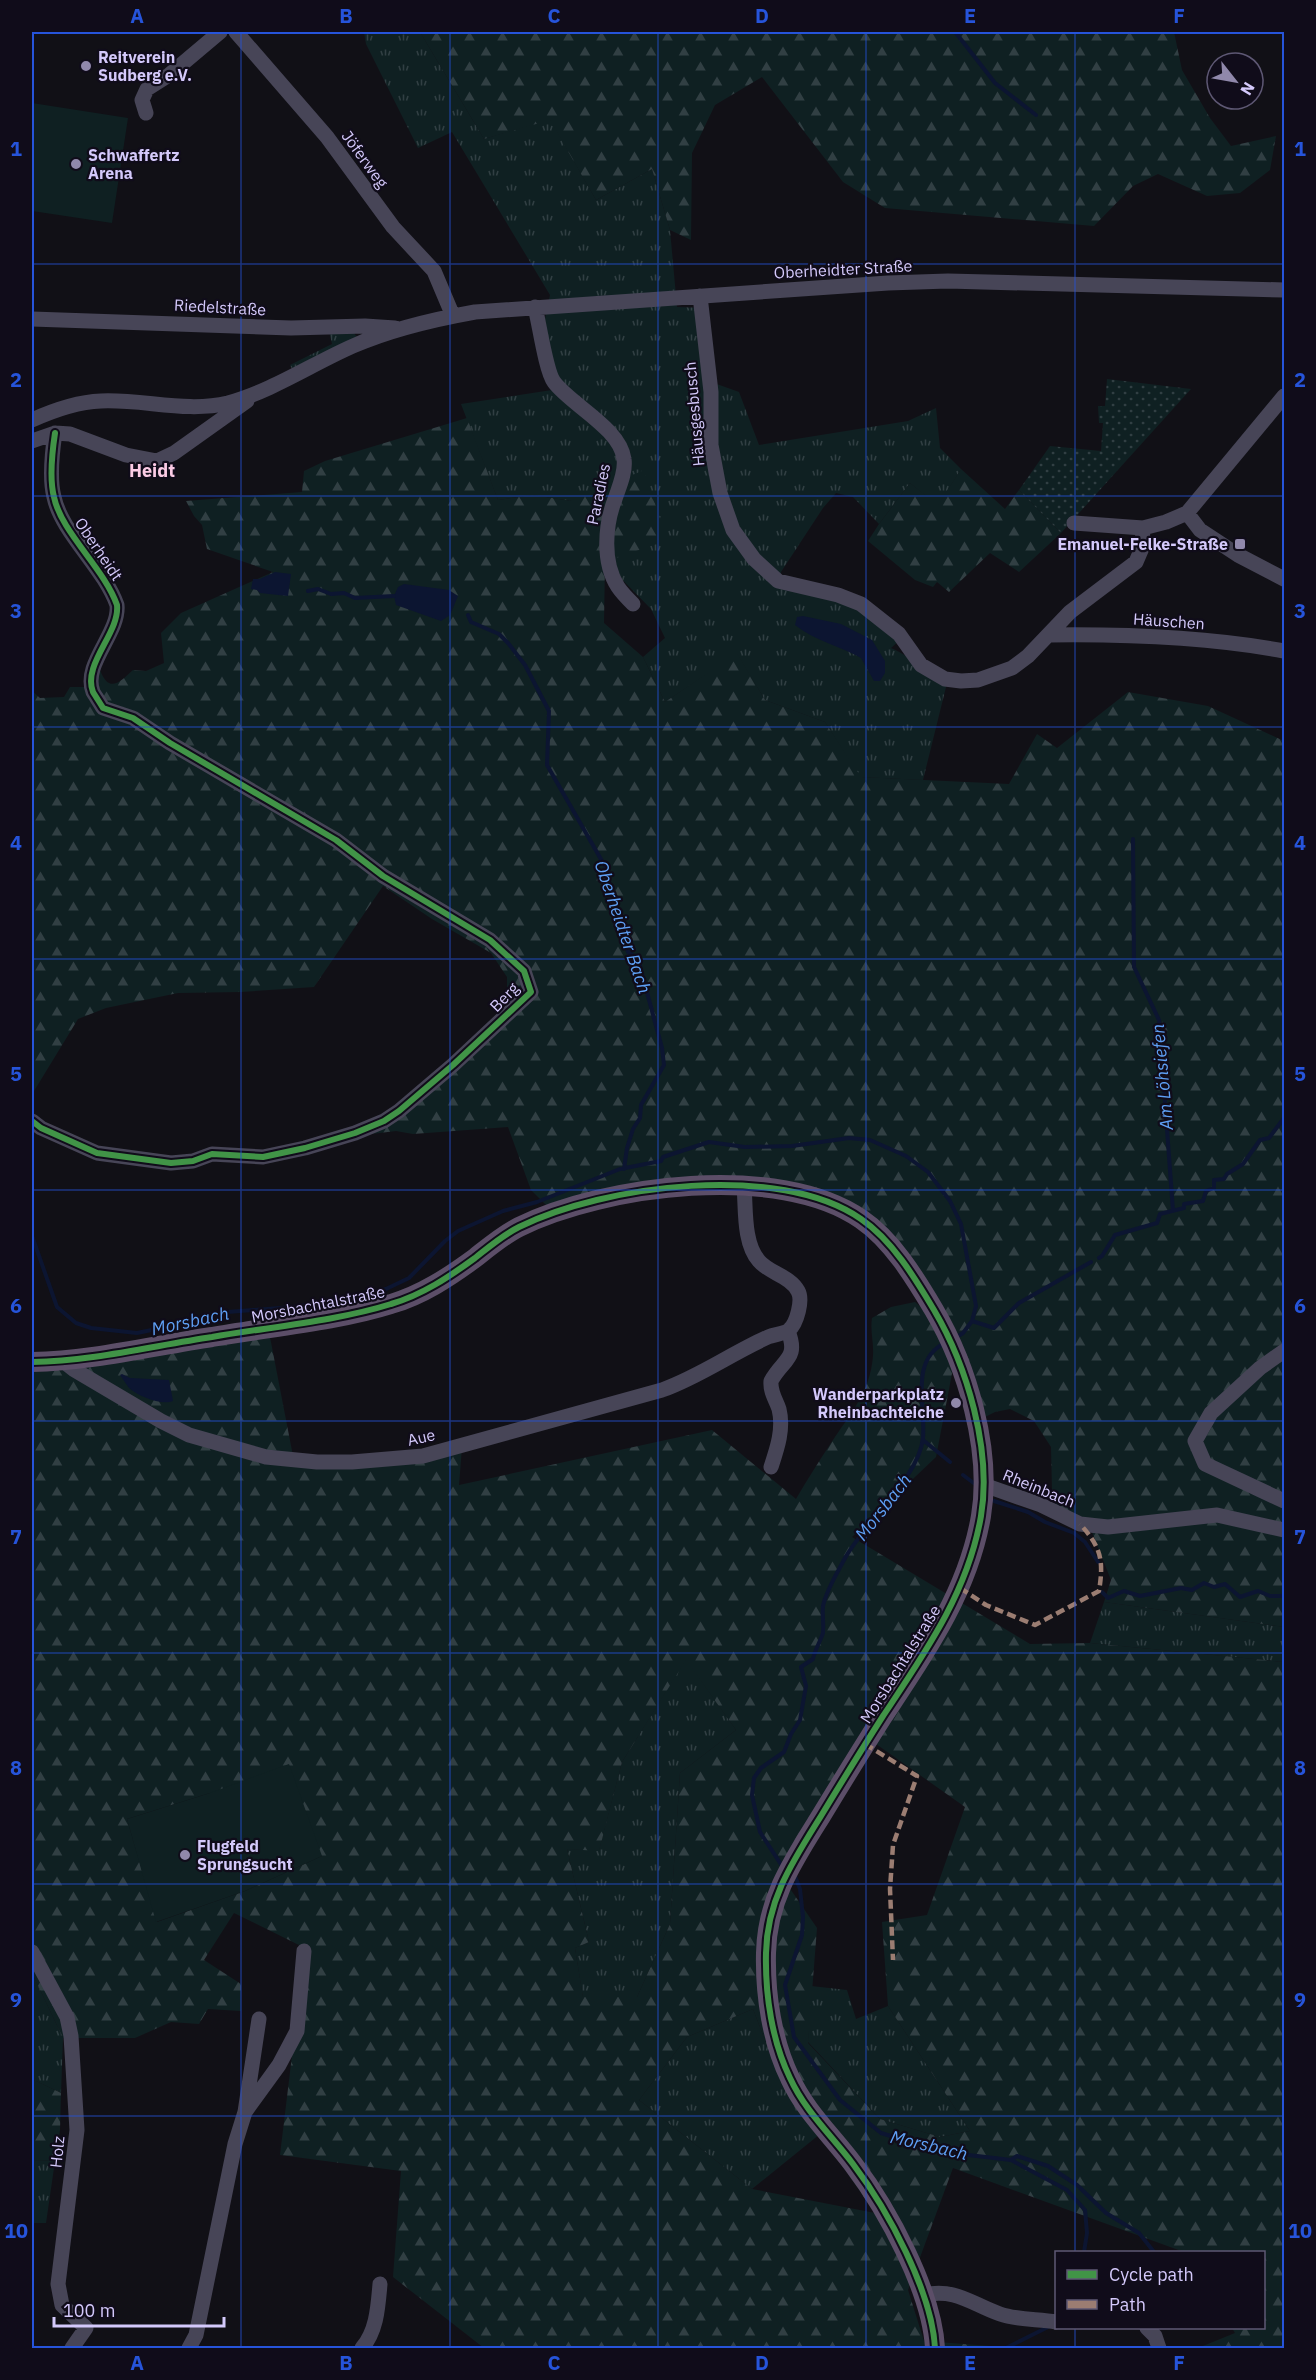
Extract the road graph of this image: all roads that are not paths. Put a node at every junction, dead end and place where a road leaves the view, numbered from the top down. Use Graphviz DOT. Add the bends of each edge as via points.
graph roads {
  1 [pos="220,32"];
  2 [pos="236,32"];
  3 [pos="146,114"];
  4 [pos="1284,290"];
  5 [pos="700,296"];
  6 [pos="535,307"];
  7 [pos="453,316"];
  8 [pos="32,319"];
  9 [pos="407,328"];
  10 [pos="264,389"];
  11 [pos="1284,396"];
  12 [pos="32,420"];
  13 [pos="56,433"];
  14 [pos="32,441"];
  15 [pos="1187,513"];
  16 [pos="1074,523"];
  17 [pos="1143,528"];
  18 [pos="1284,579"];
  19 [pos="633,604"];
  20 [pos="1050,634"];
  21 [pos="1284,651"];
  22 [pos="104,708"];
  23 [pos="32,1121"];
  24 [pos="744,1186"];
  25 [pos="788,1331"];
  26 [pos="1284,1351"];
  27 [pos="63,1361"];
  28 [pos="32,1362"];
  29 [pos="771,1467"];
  30 [pos="984,1485"];
  31 [pos="1284,1501"];
  32 [pos="1284,1530"];
  33 [pos="304,1951"];
  34 [pos="32,1952"];
  35 [pos="259,2019"];
  36 [pos="245,2112"];
  37 [pos="380,2284"];
  38 [pos="923,2295"];
  39 [pos="1051,2321"];
  40 [pos="1148,2329"];
  41 [pos="72,2349"];
  42 [pos="189,2349"];
  43 [pos="362,2349"];
  44 [pos="935,2349"];
  45 [pos="1159,2349"];
  1 -- 3 [label="street" via="170,75 147,88 142,100"];
  2 -- 7 [label="street, Jöferweg" via="327,137 393,228 434,271"];
  4 -- 5 [label="street, Oberheidter Straße" via="948,281"];
  5 -- 6 [label="street, Oberheidter Straße"];
  5 -- 20 [label="street, Häusgesbusch" via="711,392 711,445 720,493 734,530 754,559 778,581 861,604 899,634 921,665 945,679 978,680 1012,668"];
  6 -- 7 [label="street, Oberheidter Straße"];
  6 -- 19 [label="street, Paradies" via="552,381 606,430 624,458 609,514 607,549 610,572"];
  7 -- 9 [label="street, Oberheidter Straße"];
  8 -- 9 [label="street, Riedelstraße"];
  9 -- 10 [label="street" via="353,346"];
  10 -- 12 [label="street" via="208,406 102,401 73,404"];
  10 -- 13 [label="street" via="183,448 157,461"];
  11 -- 15 [label="street"];
  13 -- 14 [label="street"];
  13 -- 22 [label="street, Oberheidt" via="53,497 60,515 94,563 117,605 115,622 93,669 92,690"];
  15 -- 17 [label="street"];
  15 -- 18 [label="street" via="1200,530"];
  16 -- 17 [label="street"];
  17 -- 20 [label="street, Häusgesbusch" via="1142,548 1136,562 1070,612"];
  20 -- 21 [label="street, Häuschen" via="1243,644"];
  22 -- 23 [label="street, Berg" via="133,718 336,840 383,876 490,940 524,971 531,992 399,1111 355,1133 306,1148 263,1157 212,1154 171,1163 97,1153"];
  24 -- 25 [label="street" via="754,1253 759,1262 799,1292 801,1299 794,1324"];
  24 -- 27 [label="main road, Morsbachtalstraße" via="656,1190 551,1213 515,1228 451,1276 390,1305"];
  24 -- 30 [label="main road, Morsbachtalstraße" via="767,1187 842,1208 864,1221 885,1241 932,1307 950,1341 972,1407"];
  25 -- 27 [label="street, Aue" via="769,1336 662,1390 423,1456 352,1462 266,1457 189,1435"];
  25 -- 29 [label="street" via="792,1353 771,1381 780,1415"];
  26 -- 31 [label="street" via="1211,1413 1195,1441 1205,1464"];
  27 -- 28 [label="main road, Morsbachtalstraße"];
  30 -- 32 [label="street, Rheinbach" via="1080,1524 1108,1527 1217,1515"];
  30 -- 38 [label="main road, Morsbachtalstraße" via="972,1553 950,1609 788,1871 773,1903 766,1947 769,2003 780,2056 791,2082 856,2168 885,2214"];
  33 -- 36 [label="street" via="297,2031 279,2066"];
  34 -- 41 [label="street, Holz" via="67,2017 71,2036 77,2130 58,2284 62,2305 86,2328"];
  35 -- 36 [label="street"];
  36 -- 42 [label="street" via="196,2335"];
  37 -- 43 [label="street" via="374,2324"];
  38 -- 39 [label="street" via="949,2294 999,2314"];
  38 -- 44 [label="main road, Morsbachtalstraße"];
  40 -- 45 [label="street"];
}
